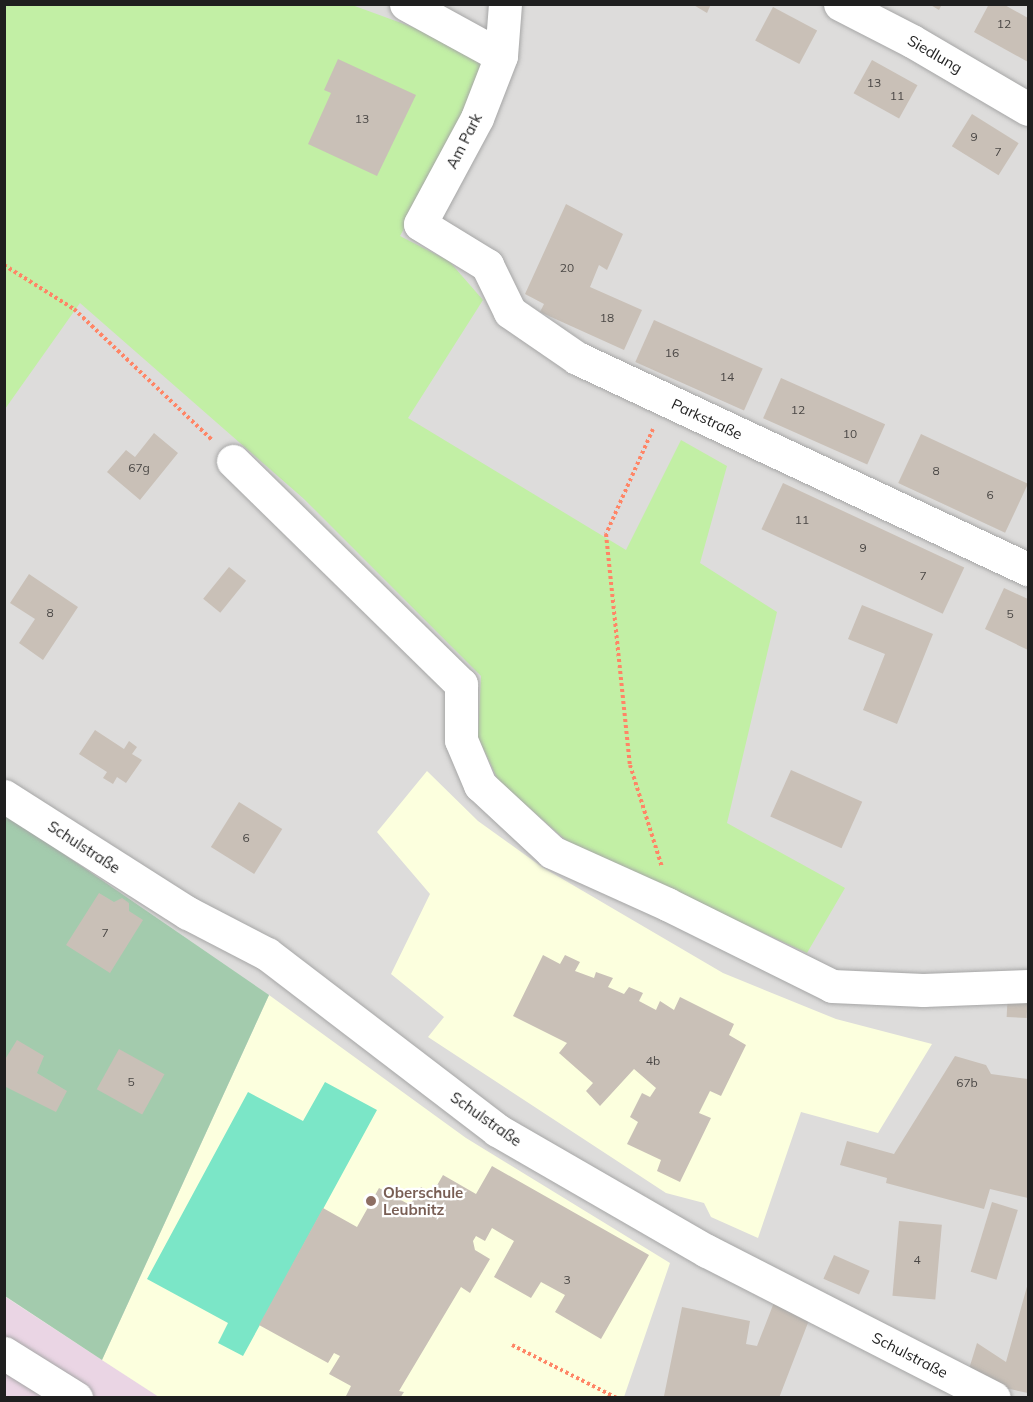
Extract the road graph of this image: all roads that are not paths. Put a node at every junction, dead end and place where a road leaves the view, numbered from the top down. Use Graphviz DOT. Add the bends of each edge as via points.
graph roads {
  1 [pos="406,4"];
  2 [pos="505,4"];
  3 [pos="840,4"];
  4 [pos="501,56"];
  5 [pos="1029,109"];
  6 [pos="420,224"];
  7 [pos="233,461"];
  8 [pos="1029,569"];
  9 [pos="4,796"];
  10 [pos="1029,986"];
  11 [pos="4,1353"];
  12 [pos="76,1398"];
  13 [pos="994,1398"];
  1 -- 4 [label="street"];
  2 -- 4 [label="street, Am Park"];
  3 -- 5 [label="street, Siedlung" via="912,40"];
  4 -- 6 [label="street, Am Park" via="477,118"];
  6 -- 8 [label="street, Parkstraße" via="487,265 510,312 577,358"];
  7 -- 10 [label="street" via="461,684 461,741 480,785 552,852 832,986 922,990"];
  9 -- 13 [label="street, Schulstraße" via="188,913 267,954 496,1130 707,1251"];
  11 -- 12 [label="street"];
}
